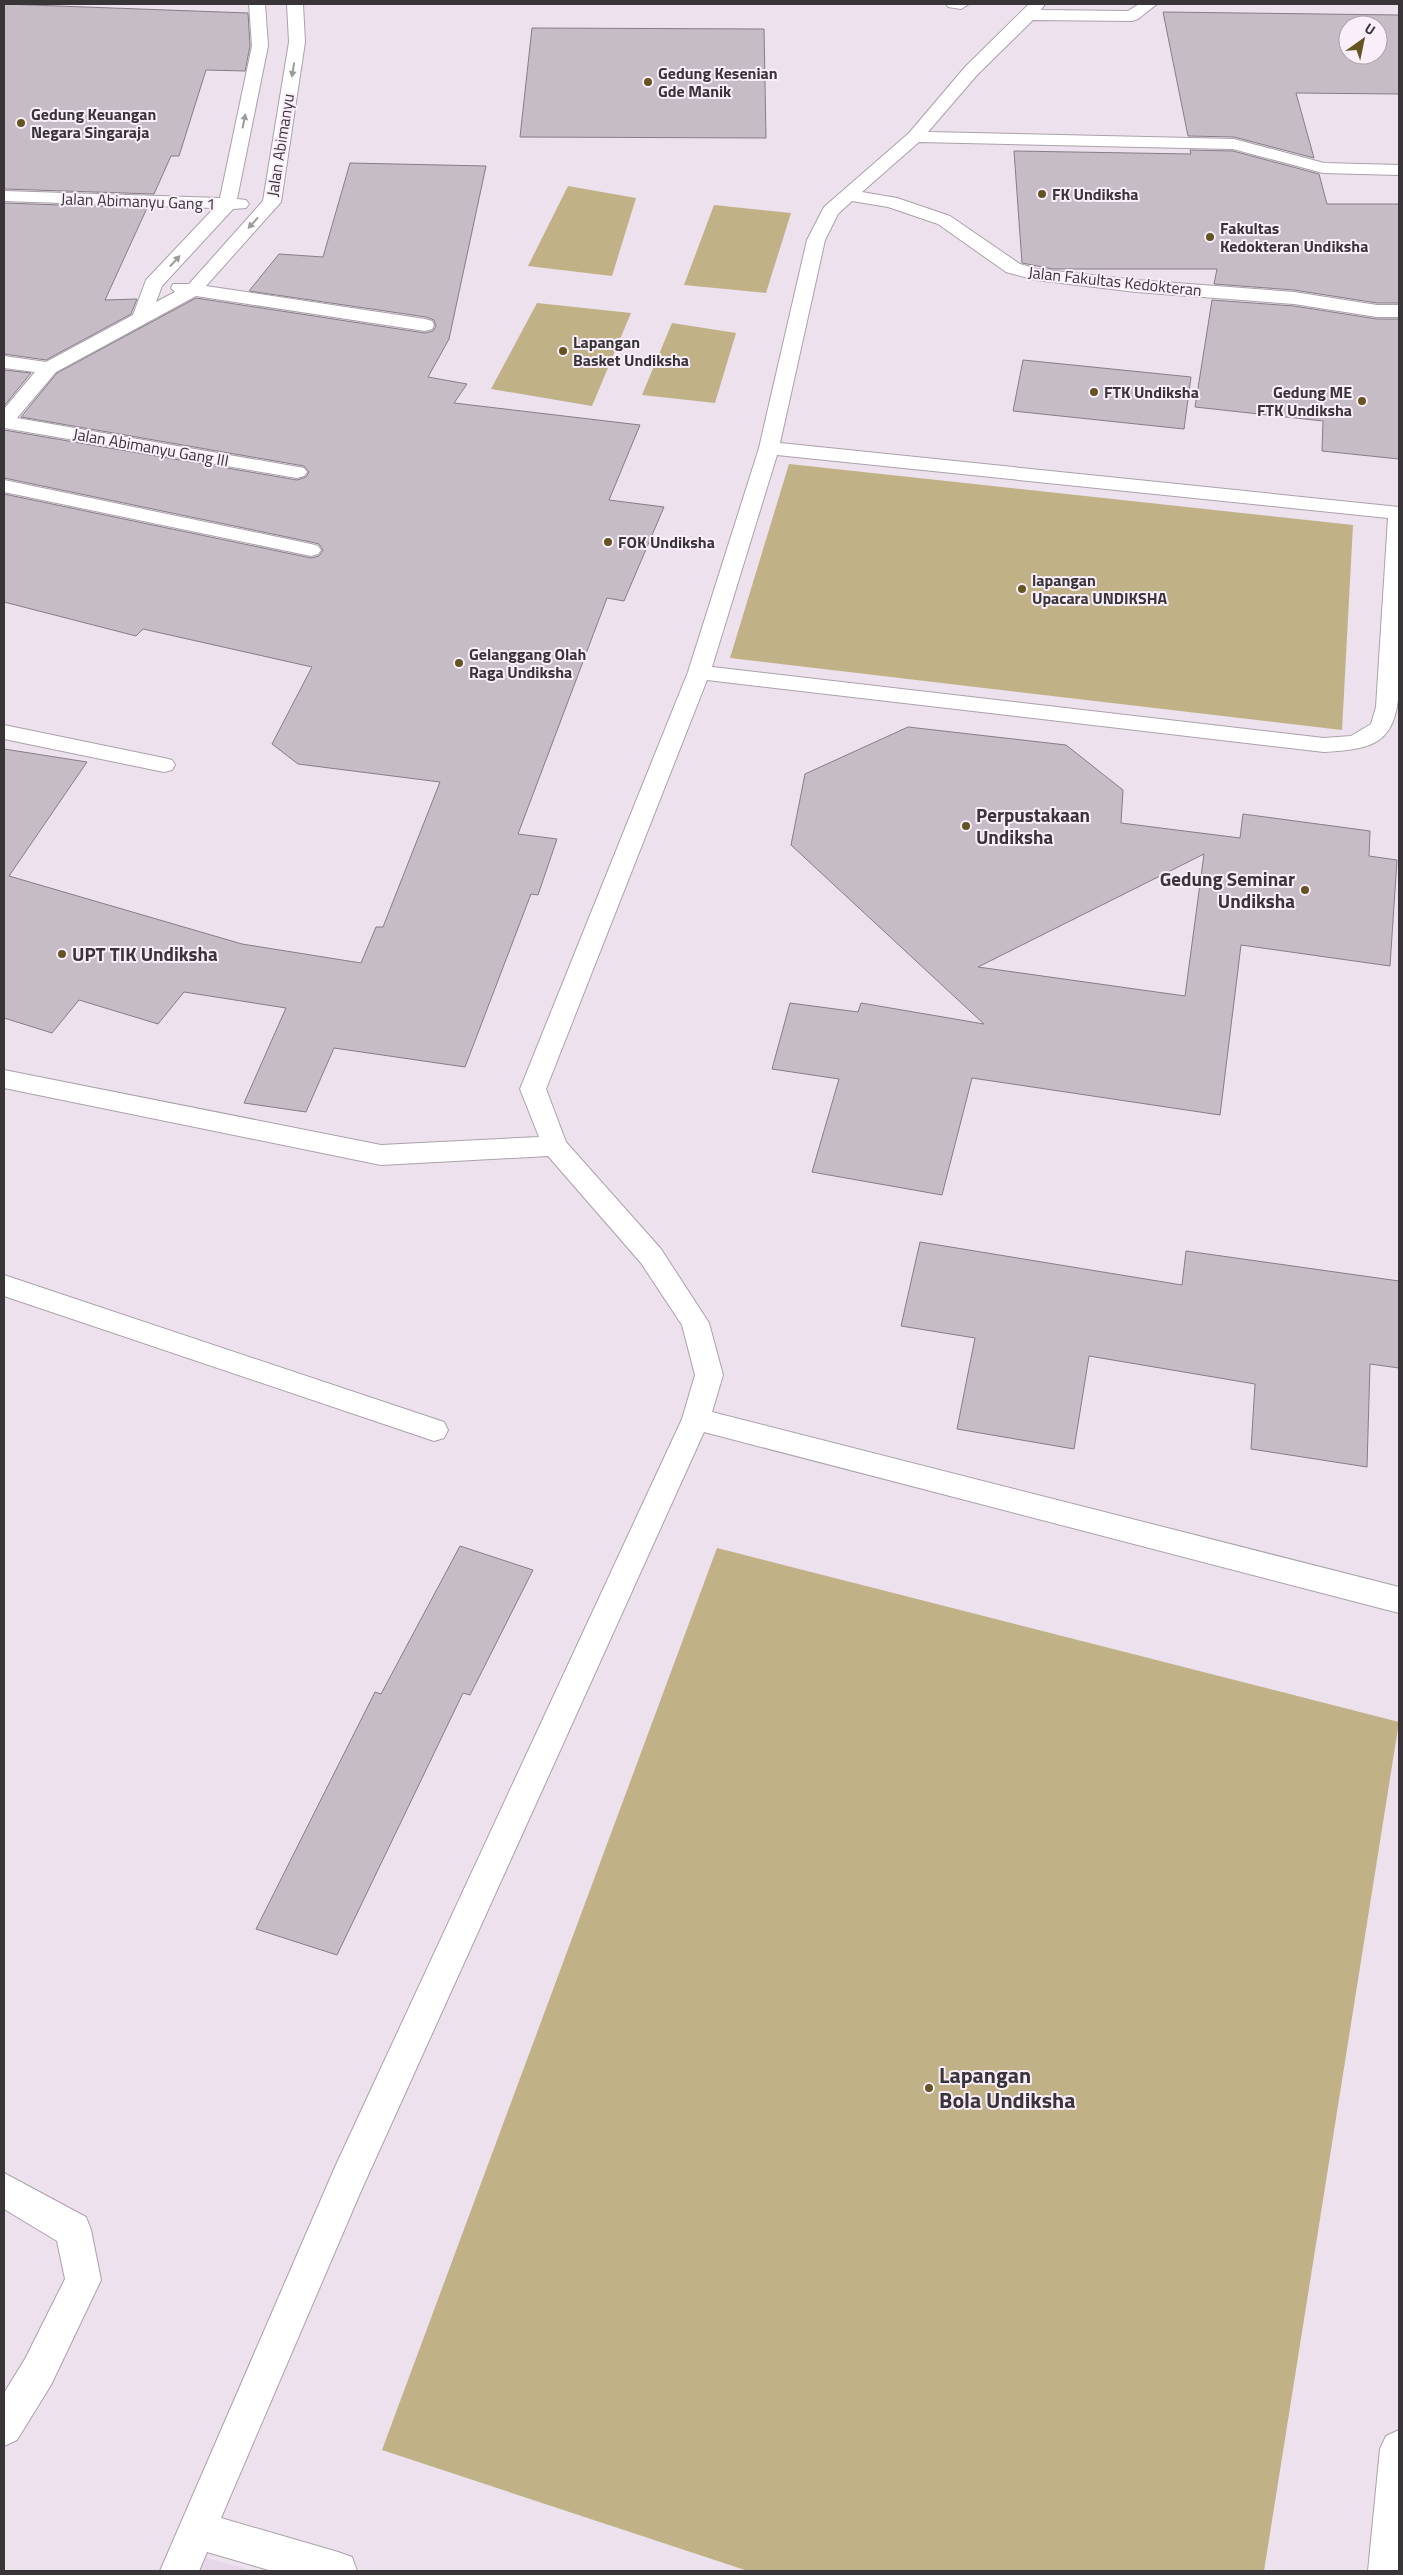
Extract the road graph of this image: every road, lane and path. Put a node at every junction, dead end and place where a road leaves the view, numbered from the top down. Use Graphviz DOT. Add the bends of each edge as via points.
graph roads {
  1 [pos="257,4"];
  2 [pos="294,4"];
  3 [pos="954,4"];
  4 [pos="961,4"];
  5 [pos="1149,4"];
  6 [pos="1033,10"];
  7 [pos="297,42"];
  8 [pos="260,46"];
  9 [pos="915,137"];
  10 [pos="1399,170"];
  11 [pos="849,195"];
  12 [pos="4,196"];
  13 [pos="272,202"];
  14 [pos="227,205"];
  15 [pos="153,284"];
  16 [pos="193,290"];
  17 [pos="1399,311"];
  18 [pos="142,317"];
  19 [pos="426,325"];
  20 [pos="4,362"];
  21 [pos="49,368"];
  22 [pos="4,421"];
  23 [pos="769,448"];
  24 [pos="297,472"];
  25 [pos="4,486"];
  26 [pos="311,550"];
  27 [pos="699,672"];
  28 [pos="4,732"];
  29 [pos="164,765"];
  30 [pos="4,1078"];
  31 [pos="555,1146"];
  32 [pos="4,1285"];
  33 [pos="696,1419"];
  34 [pos="434,1430"];
  35 [pos="1399,1600"];
  36 [pos="4,2190"];
  37 [pos="4,2427"];
  38 [pos="1399,2449"];
  39 [pos="196,2530"];
  40 [pos="179,2571"];
  41 [pos="338,2571"];
  42 [pos="1386,2571"];
  1 -- 8 [label="street, Jalan Abimanyu"];
  2 -- 7 [label="street, Jalan Abimanyu"];
  3 -- 4 [label="street"];
  5 -- 6 [label="street" via="1132,16"];
  6 -- 9 [label="street" via="971,72"];
  7 -- 8 [label="street"];
  7 -- 13 [label="street, Jalan Abimanyu, one-way"];
  14 -- 8 [label="street, Jalan Abimanyu, one-way"];
  9 -- 10 [label="street" via="1234,144 1324,168"];
  9 -- 11 [label="street"];
  11 -- 17 [label="street, Jalan Fakultas Kedokteran" via="891,202 944,220 1013,268 1036,274"];
  11 -- 23 [label="street" via="830,211 816,240"];
  12 -- 14 [label="street, Jalan Abimanyu Gang 1"];
  13 -- 14 [label="street, Jalan Abimanyu Gang 1"];
  13 -- 16 [label="street, Jalan Abimanyu, one-way"];
  15 -- 14 [label="street, one-way"];
  15 -- 16 [label="street"];
  15 -- 18 [label="street"];
  16 -- 18 [label="street, Jalan Abimanyu"];
  16 -- 19 [label="street"];
  18 -- 21 [label="street, Jalan Abimanyu"];
  20 -- 21 [label="street"];
  21 -- 22 [label="street, Jalan Abimanyu"];
  22 -- 24 [label="street, Jalan Abimanyu Gang III"];
  23 -- 27 [label="street"];
  23 -- 27 [label="street" via="1399,513 1387,707 1381,727 1356,743 1324,745"];
  25 -- 26 [label="street"];
  27 -- 31 [label="street" via="533,1089"];
  28 -- 29 [label="street"];
  30 -- 31 [label="street" via="381,1155"];
  31 -- 33 [label="street" via="651,1256 695,1323 709,1375"];
  32 -- 34 [label="street"];
  33 -- 35 [label="street"];
  33 -- 39 [label="street" via="348,2179"];
  36 -- 37 [label="street" via="73,2230 83,2280 38,2372"];
  38 -- 42 [label="street"];
  39 -- 40 [label="street"];
  39 -- 41 [label="street"];
}
